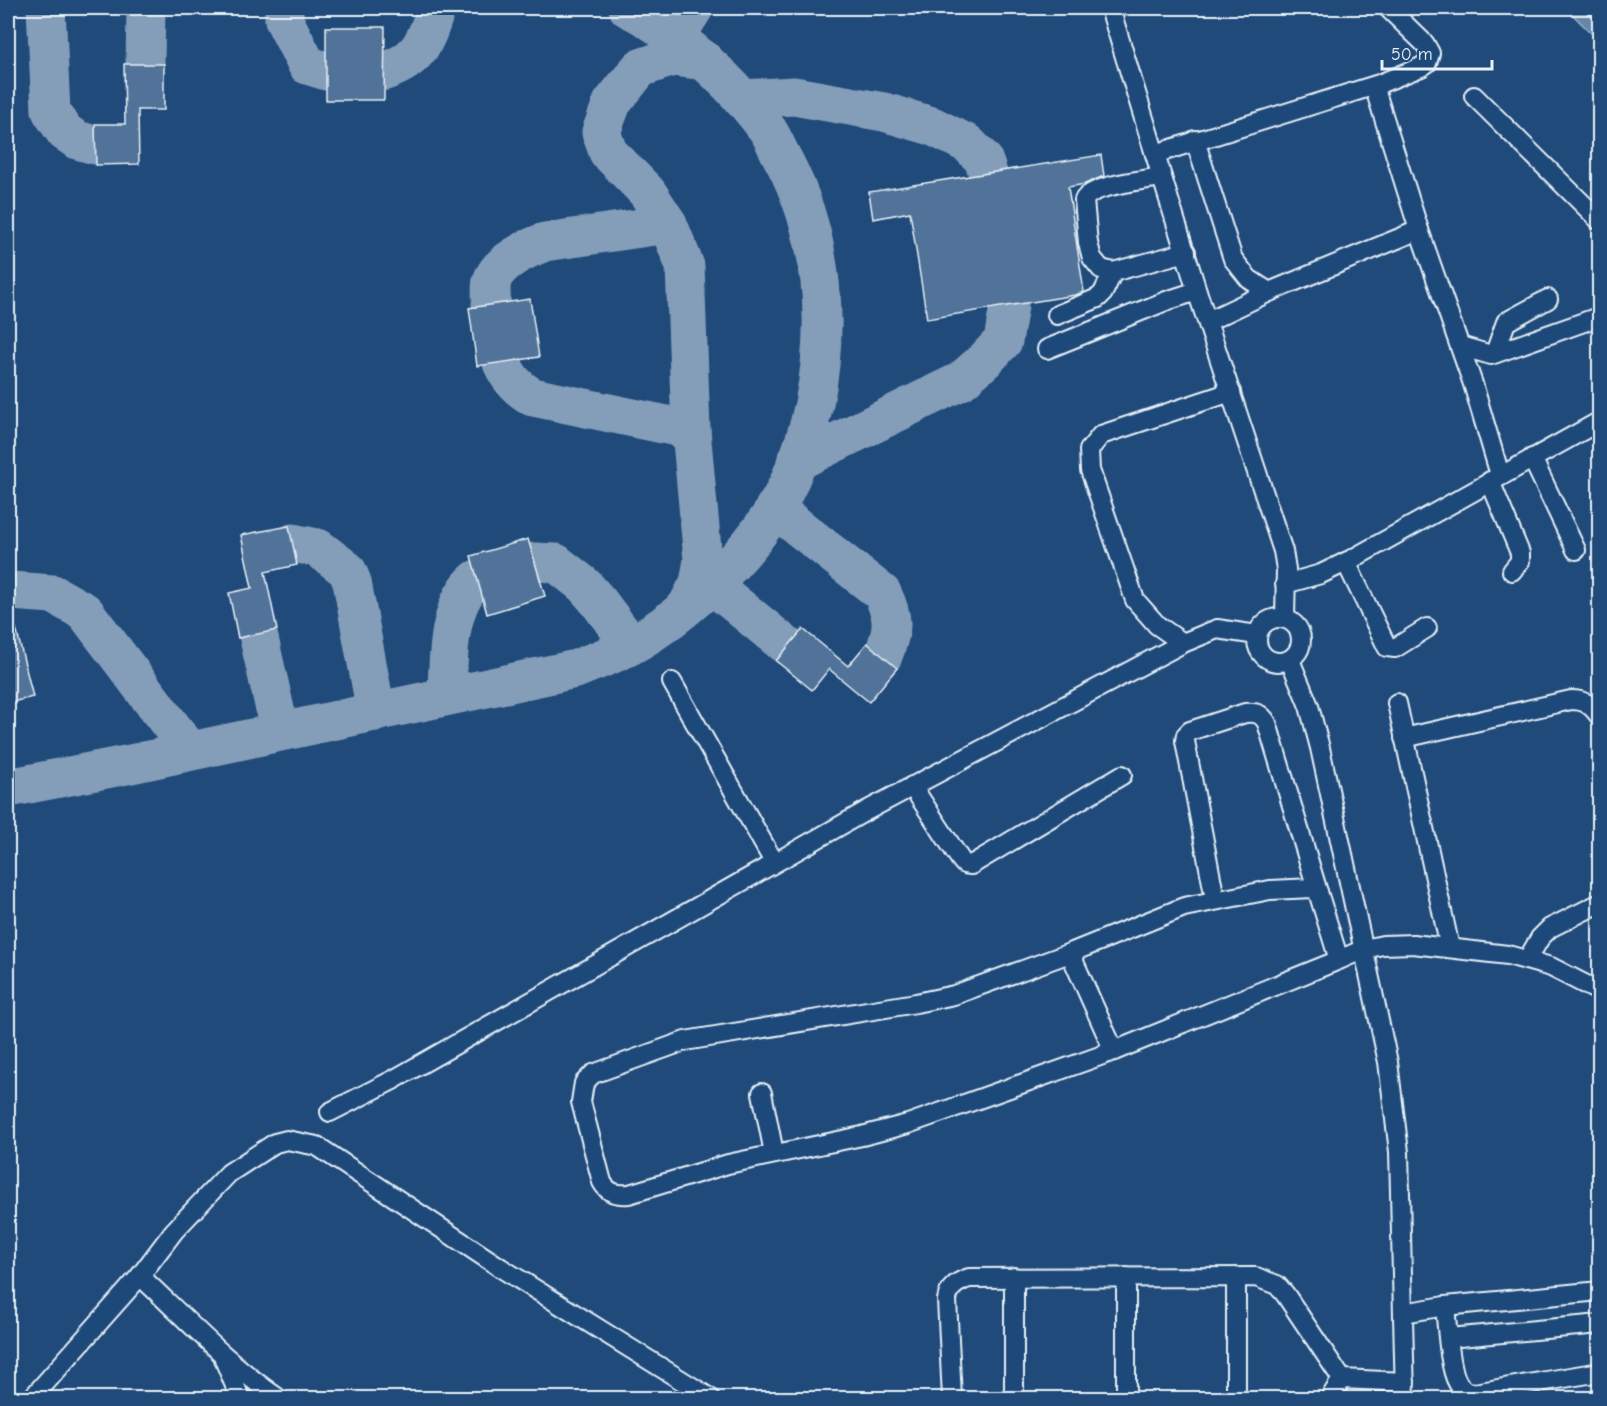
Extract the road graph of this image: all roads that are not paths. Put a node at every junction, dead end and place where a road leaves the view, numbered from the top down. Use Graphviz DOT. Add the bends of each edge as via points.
graph roads {
  1 [pos="1110,8"];
  2 [pos="1388,8"];
  3 [pos="1374,86"];
  4 [pos="1474,96"];
  5 [pos="1195,140"];
  6 [pos="1155,154"];
  7 [pos="1161,177"];
  8 [pos="1599,221"];
  9 [pos="1419,230"];
  10 [pos="1186,252"];
  11 [pos="1113,272"];
  12 [pos="1197,291"];
  13 [pos="1269,292"];
  14 [pos="1548,299"];
  15 [pos="1057,315"];
  16 [pos="1598,317"];
  17 [pos="1208,321"];
  18 [pos="1460,346"];
  19 [pos="1047,349"];
  20 [pos="1493,354"];
  21 [pos="1473,384"];
  22 [pos="1231,392"];
  23 [pos="1599,421"];
  24 [pos="1532,458"];
  25 [pos="1495,478"];
  26 [pos="1576,550"];
  27 [pos="1346,562"];
  28 [pos="1512,572"];
  29 [pos="1285,584"];
  30 [pos="1285,618"];
  31 [pos="1427,628"];
  32 [pos="1257,635"];
  33 [pos="1183,643"];
  34 [pos="1290,660"];
  35 [pos="672,682"];
  36 [pos="1397,703"];
  37 [pos="1599,717"];
  38 [pos="1404,738"];
  39 [pos="1122,775"];
  40 [pos="912,786"];
  41 [pos="774,862"];
  42 [pos="1318,892"];
  43 [pos="1215,899"];
  44 [pos="1599,903"];
  45 [pos="1450,948"];
  46 [pos="1364,949"];
  47 [pos="1070,954"];
  48 [pos="1339,960"];
  49 [pos="1527,960"];
  50 [pos="1599,992"];
  51 [pos="1114,1051"];
  52 [pos="762,1093"];
  53 [pos="330,1112"];
  54 [pos="774,1153"];
  55 [pos="140,1276"];
  56 [pos="1014,1277"];
  57 [pos="1126,1277"];
  58 [pos="1236,1277"];
  59 [pos="1599,1291"];
  60 [pos="1445,1306"];
  61 [pos="1403,1313"];
  62 [pos="1599,1324"];
  63 [pos="1449,1338"];
  64 [pos="223,1355"];
  65 [pos="1599,1372"];
  66 [pos="1342,1379"];
  67 [pos="1405,1390"];
  68 [pos="32,1398"];
  69 [pos="240,1398"];
  70 [pos="278,1398"];
  71 [pos="710,1398"];
  72 [pos="952,1398"];
  73 [pos="1014,1398"];
  74 [pos="1126,1398"];
  75 [pos="1236,1398"];
  76 [pos="1330,1398"];
  1 -- 6 [label="street"];
  2 -- 3 [label="street" via="1430,53 1421,67"];
  3 -- 5 [label="street"];
  3 -- 9 [label="street"];
  4 -- 8 [label="street"];
  5 -- 6 [label="street"];
  5 -- 13 [label="street" via="1233,259 1249,279"];
  6 -- 7 [label="street"];
  7 -- 10 [label="street"];
  7 -- 11 [label="street" via="1105,188 1086,196 1092,258 1101,269"];
  9 -- 13 [label="street"];
  9 -- 18 [label="street"];
  10 -- 11 [label="street"];
  10 -- 12 [label="street"];
  11 -- 15 [label="street" via="1098,298"];
  12 -- 17 [label="street"];
  12 -- 19 [label="street"];
  13 -- 17 [label="street"];
  14 -- 20 [label="street" via="1506,322"];
  16 -- 20 [label="street"];
  17 -- 22 [label="street"];
  18 -- 20 [label="street"];
  18 -- 21 [label="street"];
  20 -- 21 [label="street"];
  21 -- 25 [label="street"];
  22 -- 29 [label="street" via="1283,551"];
  22 -- 33 [label="street" via="1101,435 1089,450 1090,470 1135,600 1157,626"];
  23 -- 24 [label="street"];
  24 -- 25 [label="street"];
  24 -- 26 [label="street"];
  25 -- 27 [label="street"];
  25 -- 28 [label="street" via="1521,553"];
  27 -- 29 [label="street"];
  27 -- 31 [label="street" via="1387,647 1395,648"];
  29 -- 30 [label="street"];
  30 -- 32 [label="street" via="1268,621"];
  30 -- 34 [label="street" via="1293,622 1301,637 1301,646"];
  32 -- 33 [label="street" via="1216,629"];
  32 -- 34 [label="street" via="1265,658 1273,662"];
  33 -- 40 [label="street"];
  34 -- 46 [label="street" via="1309,706 1320,748"];
  35 -- 41 [label="street"];
  36 -- 38 [label="street"];
  37 -- 38 [label="street" via="1589,704 1571,700"];
  38 -- 45 [label="street"];
  39 -- 40 [label="street" via="971,865 960,859"];
  40 -- 41 [label="street"];
  41 -- 53 [label="street" via="393,1080"];
  42 -- 43 [label="street" via="1308,887"];
  42 -- 43 [label="street" via="1267,723 1255,712 1186,735"];
  42 -- 48 [label="street"];
  43 -- 47 [label="street" via="1184,906"];
  44 -- 49 [label="street" via="1550,928"];
  45 -- 46 [label="street" via="1413,944"];
  45 -- 49 [label="street"];
  46 -- 48 [label="street"];
  46 -- 61 [label="street" via="1388,1062 1399,1152"];
  47 -- 51 [label="street"];
  47 -- 54 [label="street" via="954,995 685,1041 593,1074 584,1083 581,1102 602,1182 617,1195"];
  48 -- 51 [label="street"];
  49 -- 50 [label="street" via="1551,967"];
  51 -- 54 [label="street" via="908,1124"];
  52 -- 54 [label="street"];
  55 -- 64 [label="street"];
  55 -- 68 [label="street"];
  55 -- 71 [label="street" via="174,1231 229,1173 274,1143 298,1141 317,1146 501,1268"];
  56 -- 57 [label="street"];
  56 -- 72 [label="street" via="969,1278 958,1281 948,1292"];
  56 -- 73 [label="street"];
  57 -- 58 [label="street"];
  57 -- 74 [label="street"];
  58 -- 66 [label="street" via="1256,1277 1281,1289"];
  58 -- 75 [label="street"];
  59 -- 60 [label="street"];
  60 -- 61 [label="street"];
  60 -- 63 [label="street"];
  61 -- 67 [label="street"];
  62 -- 63 [label="street"];
  63 -- 65 [label="street" via="1456,1380 1468,1392"];
  64 -- 69 [label="street"];
  64 -- 70 [label="street"];
  66 -- 67 [label="street"];
  66 -- 76 [label="street"];
}
